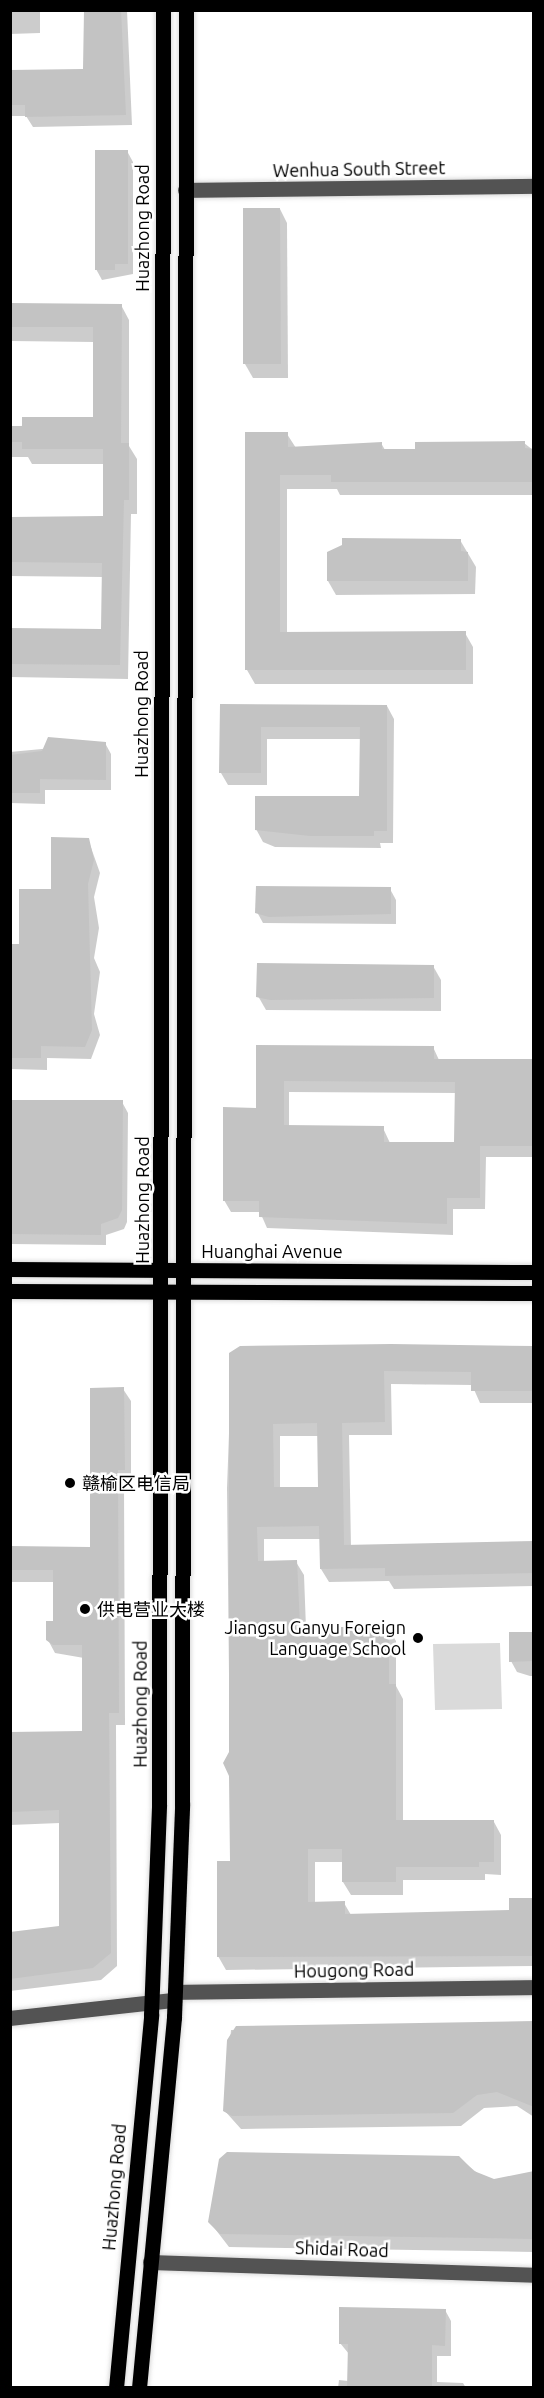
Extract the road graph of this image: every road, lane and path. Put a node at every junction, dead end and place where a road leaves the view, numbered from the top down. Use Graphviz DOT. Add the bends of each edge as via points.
graph roads {
  1 [pos="163,10"];
  2 [pos="186,10"];
  3 [pos="534,186"];
  4 [pos="185,190"];
  5 [pos="10,1269"];
  6 [pos="161,1270"];
  7 [pos="184,1270"];
  8 [pos="534,1272"];
  9 [pos="10,1291"];
  10 [pos="161,1292"];
  11 [pos="184,1292"];
  12 [pos="534,1293"];
  13 [pos="534,1987"];
  14 [pos="175,1996"];
  15 [pos="151,2003"];
  16 [pos="10,2018"];
  17 [pos="150,2262"];
  18 [pos="534,2275"];
  19 [pos="116,2388"];
  20 [pos="139,2388"];
  1 -- 6 [label="main road, Huazhong Road"];
  2 -- 4 [label="main road"];
  3 -- 4 [label="street, Wenhua South Street"];
  4 -- 7 [label="main road"];
  5 -- 6 [label="main road, Huanghai Avenue"];
  6 -- 7 [label="main road, Huanghai Avenue"];
  6 -- 10 [label="main road, Huazhong Road"];
  7 -- 8 [label="main road, Huanghai Avenue"];
  7 -- 11 [label="main road"];
  9 -- 10 [label="main road"];
  10 -- 11 [label="main road"];
  10 -- 15 [label="main road, Huazhong Road" via="159,1804"];
  11 -- 12 [label="main road"];
  11 -- 14 [label="main road" via="182,1805"];
  13 -- 14 [label="street, Hougong Road"];
  14 -- 15 [label="street, Hougong Road"];
  14 -- 17 [label="main road"];
  15 -- 16 [label="street, Hougong Road"];
  15 -- 19 [label="main road, Huazhong Road"];
  17 -- 18 [label="street, Shidai Road"];
  17 -- 20 [label="main road"];
}
